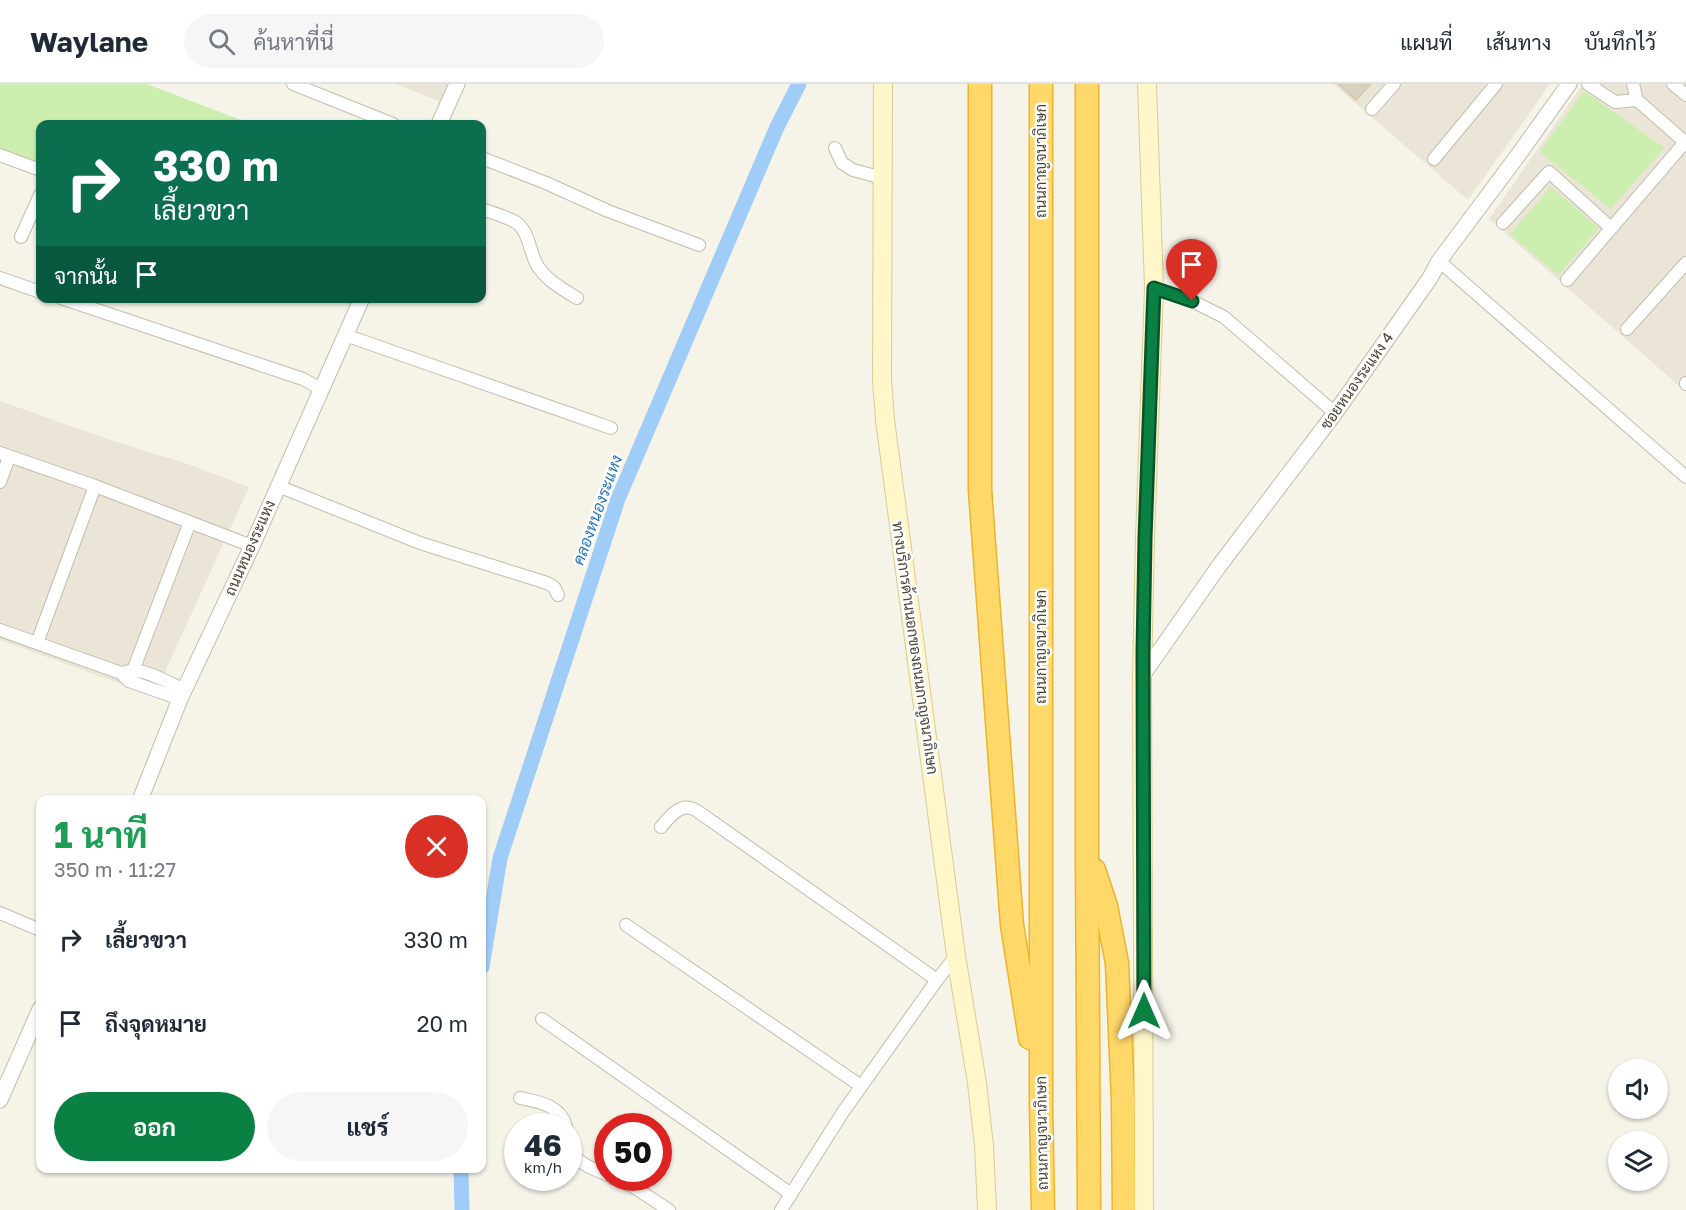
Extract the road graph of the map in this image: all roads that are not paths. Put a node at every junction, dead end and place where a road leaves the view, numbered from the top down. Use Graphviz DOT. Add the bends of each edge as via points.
graph roads {
  1 [pos="293,84"];
  2 [pos="457,84"];
  3 [pos="883,84"];
  4 [pos="980,84"];
  5 [pos="1041,84"];
  6 [pos="1087,84"];
  7 [pos="1147,84"];
  8 [pos="1394,84"];
  9 [pos="1497,84"];
  10 [pos="1569,84"];
  11 [pos="1588,84"];
  12 [pos="1633,84"];
  13 [pos="1673,84"];
  14 [pos="1686,96"];
  15 [pos="1636,100"];
  16 [pos="1372,109"];
  17 [pos="383,120"];
  18 [pos="441,120"];
  19 [pos="1686,142"];
  20 [pos="835,148"];
  21 [pos="0,155"];
  22 [pos="1434,159"];
  23 [pos="486,160"];
  24 [pos="36,168"];
  25 [pos="883,178"];
  26 [pos="36,204"];
  27 [pos="486,211"];
  28 [pos="1503,223"];
  29 [pos="1611,228"];
  30 [pos="21,237"];
  31 [pos="699,244"];
  32 [pos="1438,261"];
  33 [pos="1686,263"];
  34 [pos="0,278"];
  35 [pos="1567,280"];
  36 [pos="1154,288"];
  37 [pos="36,291"];
  38 [pos="577,298"];
  39 [pos="76,303"];
  40 [pos="360,303"];
  41 [pos="1627,329"];
  42 [pos="345,335"];
  43 [pos="321,389"];
  44 [pos="1335,413"];
  45 [pos="611,428"];
  46 [pos="4,455"];
  47 [pos="1686,477"];
  48 [pos="0,482"];
  49 [pos="94,486"];
  50 [pos="278,486"];
  51 [pos="190,522"];
  52 [pos="252,546"];
  53 [pos="558,595"];
  54 [pos="0,630"];
  55 [pos="37,643"];
  56 [pos="127,674"];
  57 [pos="1142,676"];
  58 [pos="183,694"];
  59 [pos="143,795"];
  60 [pos="661,827"];
  61 [pos="1087,852"];
  62 [pos="0,913"];
  63 [pos="626,925"];
  64 [pos="36,928"];
  65 [pos="956,956"];
  66 [pos="938,980"];
  67 [pos="36,1018"];
  68 [pos="542,1019"];
  69 [pos="861,1086"];
  70 [pos="520,1098"];
  71 [pos="0,1100"];
  72 [pos="1041,1105"];
  73 [pos="559,1113"];
  74 [pos="640,1191"];
  75 [pos="791,1194"];
  76 [pos="669,1210"];
  77 [pos="781,1210"];
  78 [pos="987,1210"];
  79 [pos="1043,1210"];
  80 [pos="1089,1210"];
  81 [pos="1124,1210"];
  82 [pos="1144,1210"];
  1 -- 17 [label="street"];
  2 -- 18 [label="street"];
  3 -- 25 [label="main road, ทางบริการด้านนอกของถนนกาญจนาภิเษก"];
  4 -- 72 [label="highway" via="980,490 1012,925"];
  5 -- 72 [label="highway, ถนนกาญจนาภิเษก"];
  6 -- 61 [label="highway"];
  7 -- 36 [label="main road"];
  8 -- 16 [label="street"];
  9 -- 22 [label="street"];
  10 -- 32 [label="street, ซอยหนองระแหง 4"];
  11 -- 15 [label="street" via="1615,102"];
  12 -- 15 [label="street"];
  13 -- 14 [label="street"];
  15 -- 19 [label="street"];
  19 -- 29 [label="street"];
  20 -- 25 [label="street" via="842,163 853,170"];
  21 -- 24 [label="street"];
  23 -- 31 [label="street"];
  25 -- 65 [label="main road, ทางบริการด้านนอกของถนนกาญจนาภิเษก" via="885,420"];
  26 -- 30 [label="street"];
  27 -- 38 [label="street" via="517,223 538,267 552,283"];
  28 -- 29 [label="street" via="1549,172"];
  29 -- 35 [label="street"];
  32 -- 44 [label="street, ซอยหนองระแหง 4"];
  32 -- 47 [label="street"];
  33 -- 41 [label="street"];
  34 -- 37 [label="street"];
  36 -- 44 [label="street" via="1224,317"];
  36 -- 57 [label="main road"];
  39 -- 43 [label="street" via="303,379"];
  40 -- 42 [label="street, ถนนหนองระแหง"];
  42 -- 43 [label="street, ถนนหนองระแหง"];
  42 -- 45 [label="street"];
  43 -- 50 [label="street, ถนนหนองระแหง"];
  44 -- 57 [label="street, ซอยหนองระแหง 4" via="1219,566"];
  46 -- 48 [label="street"];
  46 -- 49 [label="street"];
  49 -- 51 [label="street"];
  49 -- 55 [label="street"];
  50 -- 52 [label="street, ถนนหนองระแหง"];
  50 -- 53 [label="street" via="420,543 547,583"];
  51 -- 52 [label="street"];
  51 -- 56 [label="street"];
  52 -- 58 [label="street, ถนนหนองระแหง"];
  54 -- 55 [label="street"];
  55 -- 56 [label="street"];
  56 -- 58 [label="street"];
  57 -- 82 [label="main road"];
  58 -- 59 [label="street, ถนนหนองระแหง"];
  60 -- 66 [label="street" via="681,808 690,807"];
  61 -- 80 [label="highway"];
  61 -- 81 [label="highway" via="1106,906 1117,963"];
  62 -- 64 [label="street"];
  63 -- 69 [label="street"];
  65 -- 66 [label="street"];
  65 -- 78 [label="main road, ทางบริการด้านนอกของถนนกาญจนาภิเษก" via="977,1083"];
  66 -- 69 [label="street"];
  67 -- 71 [label="street"];
  68 -- 75 [label="street"];
  69 -- 75 [label="street"];
  70 -- 73 [label="street" via="544,1103"];
  72 -- 79 [label="highway, ถนนกาญจนาภิเษก"];
  74 -- 76 [label="street"];
  75 -- 77 [label="street"];
}
